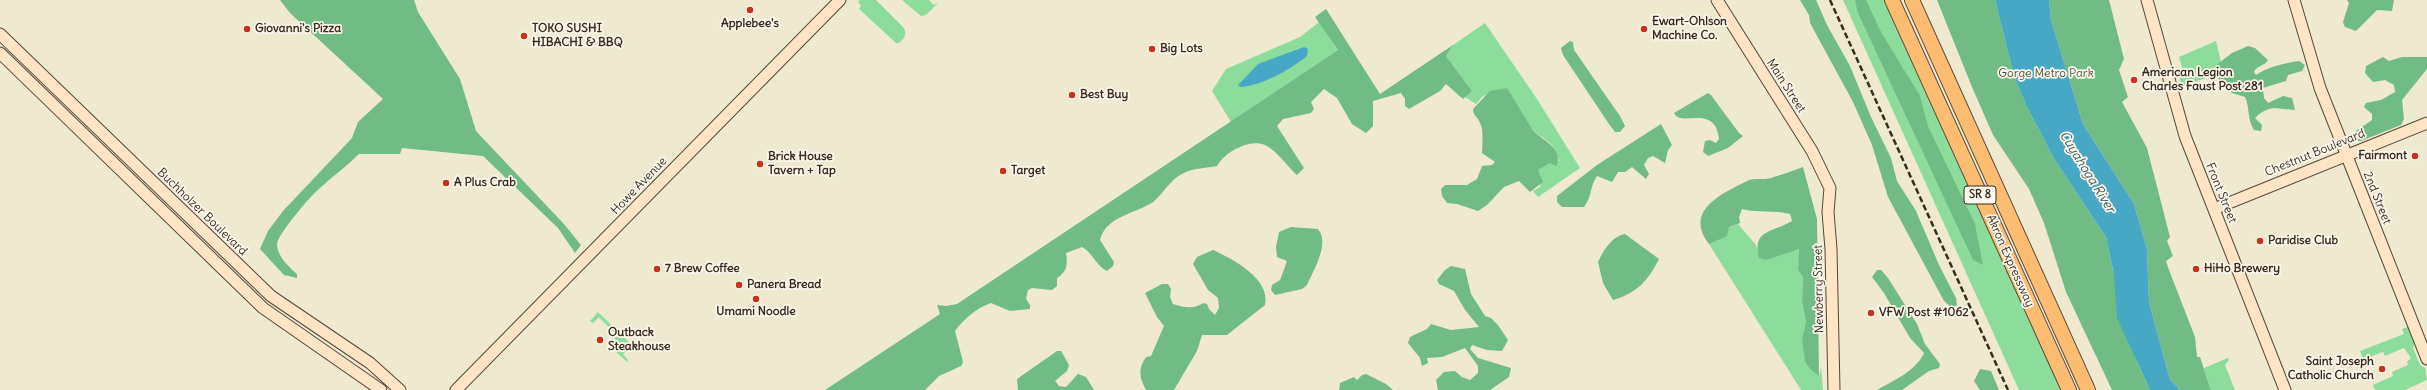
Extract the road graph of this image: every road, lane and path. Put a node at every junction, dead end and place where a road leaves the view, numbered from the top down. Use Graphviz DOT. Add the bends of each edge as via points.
graph roads {
  1 [pos="840,0"];
  2 [pos="1717,0"];
  3 [pos="1892,0"];
  4 [pos="1912,0"];
  5 [pos="2146,0"];
  6 [pos="2294,0"];
  7 [pos="0,34"];
  8 [pos="0,53"];
  9 [pos="2427,123"];
  10 [pos="2346,156"];
  11 [pos="1830,188"];
  12 [pos="2214,209"];
  13 [pos="2427,359"];
  14 [pos="380,390"];
  15 [pos="400,390"];
  16 [pos="456,390"];
  17 [pos="1834,390"];
  18 [pos="2069,390"];
  19 [pos="2088,390"];
  20 [pos="2285,390"];
  1 -- 16 [label="street, Howe Avenue"];
  2 -- 11 [label="street, Main Street" via="1812,151"];
  3 -- 18 [label="highway, Akron Expressway / SR 8"];
  4 -- 19 [label="highway, Akron Expressway / SR 8"];
  5 -- 12 [label="street, Front Street" via="2185,136"];
  6 -- 10 [label="street, 2nd Street" via="2320,88"];
  7 -- 15 [label="street, Buchholzer Boulevard" via="266,292 300,318 370,363"];
  8 -- 14 [label="street" via="263,308"];
  9 -- 10 [label="street, Chestnut Boulevard"];
  10 -- 12 [label="street, Chestnut Boulevard"];
  10 -- 13 [label="street, 2nd Street"];
  11 -- 17 [label="street, Newberry Street" via="1828,212"];
  12 -- 20 [label="street, Front Street"];
}
